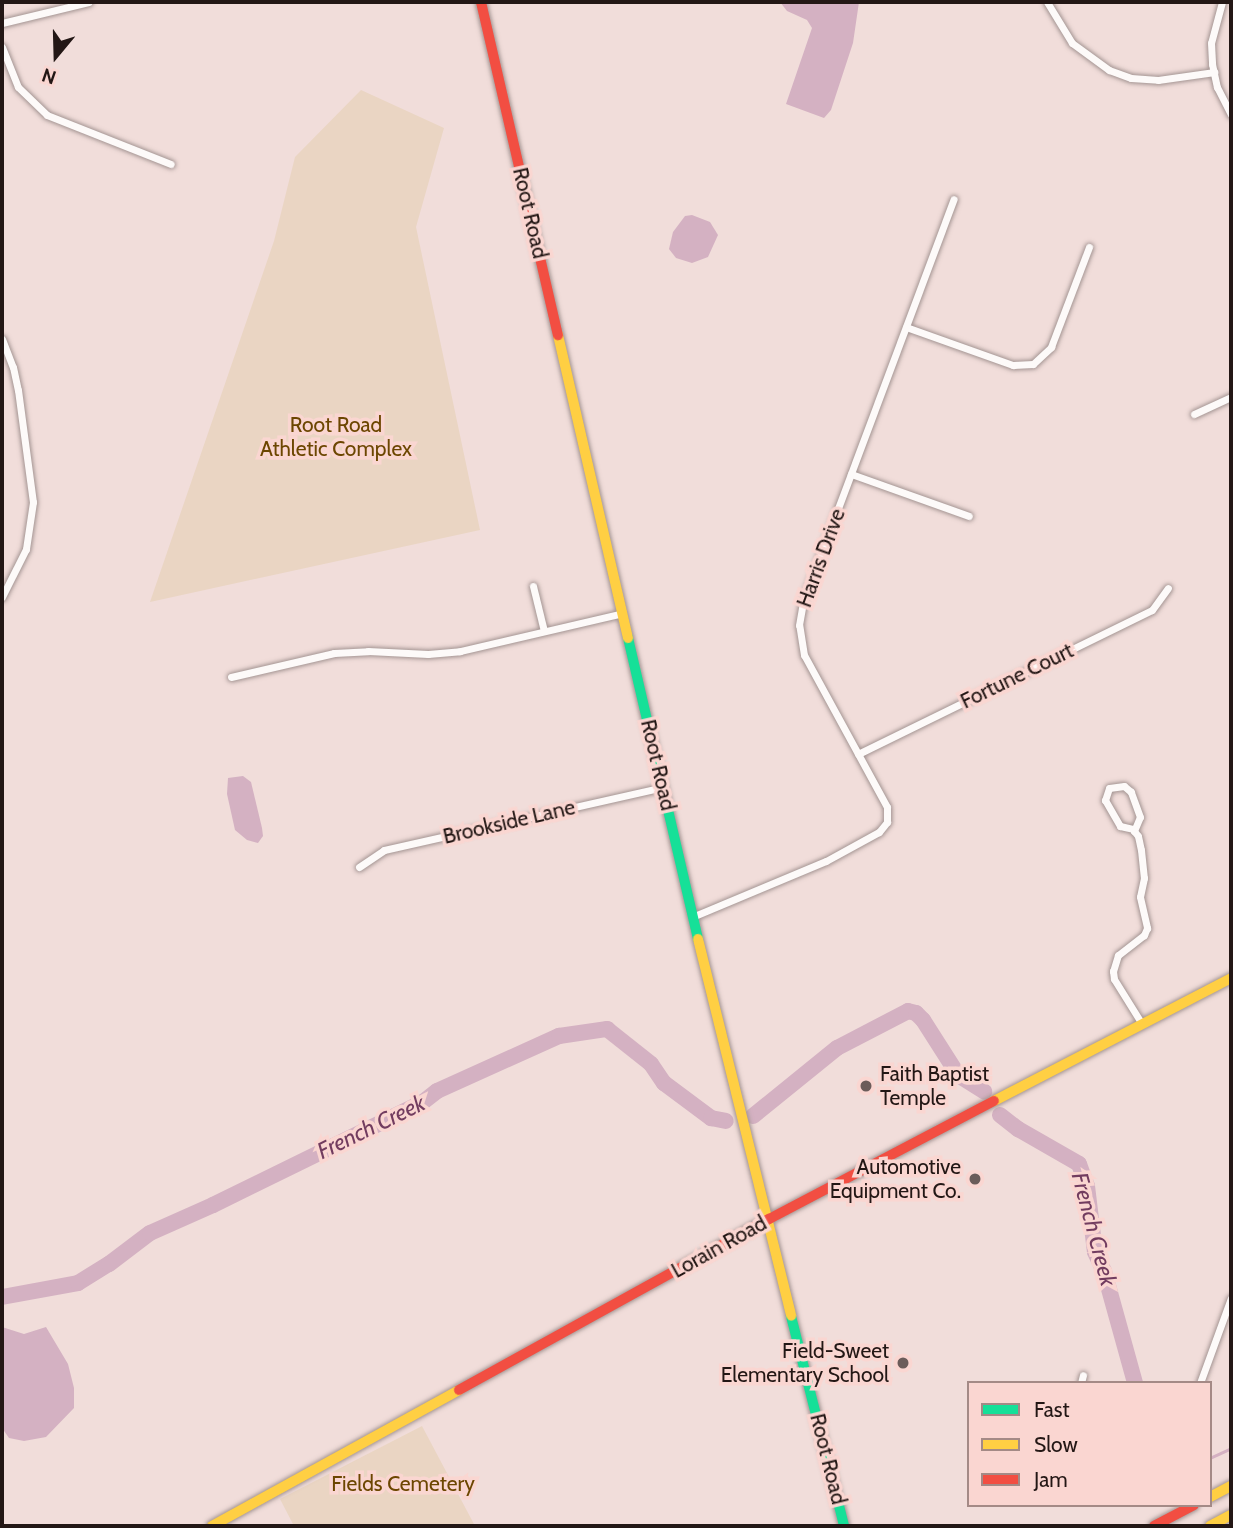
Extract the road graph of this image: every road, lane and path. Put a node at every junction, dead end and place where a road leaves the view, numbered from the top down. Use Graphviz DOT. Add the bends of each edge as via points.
graph roads {
  1 [pos="89,2"];
  2 [pos="1047,2"];
  3 [pos="1222,2"];
  4 [pos="482,4"];
  5 [pos="2,23"];
  6 [pos="2,47"];
  7 [pos="1213,72"];
  8 [pos="1231,115"];
  9 [pos="171,164"];
  10 [pos="954,200"];
  11 [pos="1089,247"];
  12 [pos="906,327"];
  13 [pos="2,339"];
  14 [pos="1231,397"];
  15 [pos="1194,414"];
  16 [pos="851,474"];
  17 [pos="969,516"];
  18 [pos="533,586"];
  19 [pos="1168,588"];
  20 [pos="2,597"];
  21 [pos="623,613"];
  22 [pos="544,631"];
  23 [pos="231,677"];
  24 [pos="858,754"];
  25 [pos="663,787"];
  26 [pos="1134,831"];
  27 [pos="359,867"];
  28 [pos="692,917"];
  29 [pos="1231,978"];
  30 [pos="1142,1024"];
  31 [pos="769,1219"];
  32 [pos="1231,1298"];
  33 [pos="1201,1381"];
  34 [pos="1231,1486"];
  35 [pos="1212,1496"];
  36 [pos="1190,1507"];
  37 [pos="1231,1515"];
  38 [pos="212,1526"];
  39 [pos="845,1526"];
  40 [pos="1154,1526"];
  41 [pos="1210,1526"];
  1 -- 5 [label="street"];
  2 -- 7 [label="street" via="1072,43 1109,70 1158,80"];
  3 -- 7 [label="street" via="1211,43"];
  4 -- 21 [label="main road, Root Road"];
  6 -- 9 [label="street" via="18,87 47,115"];
  7 -- 8 [label="street"];
  10 -- 12 [label="street, Harris Drive"];
  11 -- 12 [label="street" via="1049,351 1033,364 1013,365"];
  12 -- 16 [label="street, Harris Drive"];
  13 -- 20 [label="street" via="16,376 33,502 26,549"];
  14 -- 15 [label="street"];
  16 -- 17 [label="street"];
  16 -- 24 [label="street, Harris Drive" via="803,602 798,631 804,655"];
  18 -- 22 [label="street"];
  19 -- 24 [label="street, Fortune Court" via="1152,610"];
  21 -- 22 [label="street"];
  21 -- 25 [label="main road, Root Road"];
  22 -- 23 [label="street" via="450,653 334,653"];
  24 -- 28 [label="street, Harris Drive" via="887,807 883,829 820,864"];
  25 -- 27 [label="street, Brookside Lane" via="384,850"];
  25 -- 28 [label="main road, Root Road"];
  26 -- 26 [label="street" via="1140,817 1131,792 1124,786 1109,788 1105,800 1120,826"];
  26 -- 30 [label="street" via="1141,850 1144,878 1140,897 1147,929 1118,955 1113,971"];
  28 -- 31 [label="main road, Root Road"];
  29 -- 30 [label="main road, Lorain Road"];
  30 -- 31 [label="main road, Lorain Road"];
  31 -- 38 [label="main road, Lorain Road"];
  31 -- 39 [label="main road, Root Road"];
  32 -- 33 [label="street"];
  34 -- 35 [label="main road"];
  36 -- 40 [label="main road"];
  37 -- 41 [label="main road"];
}
